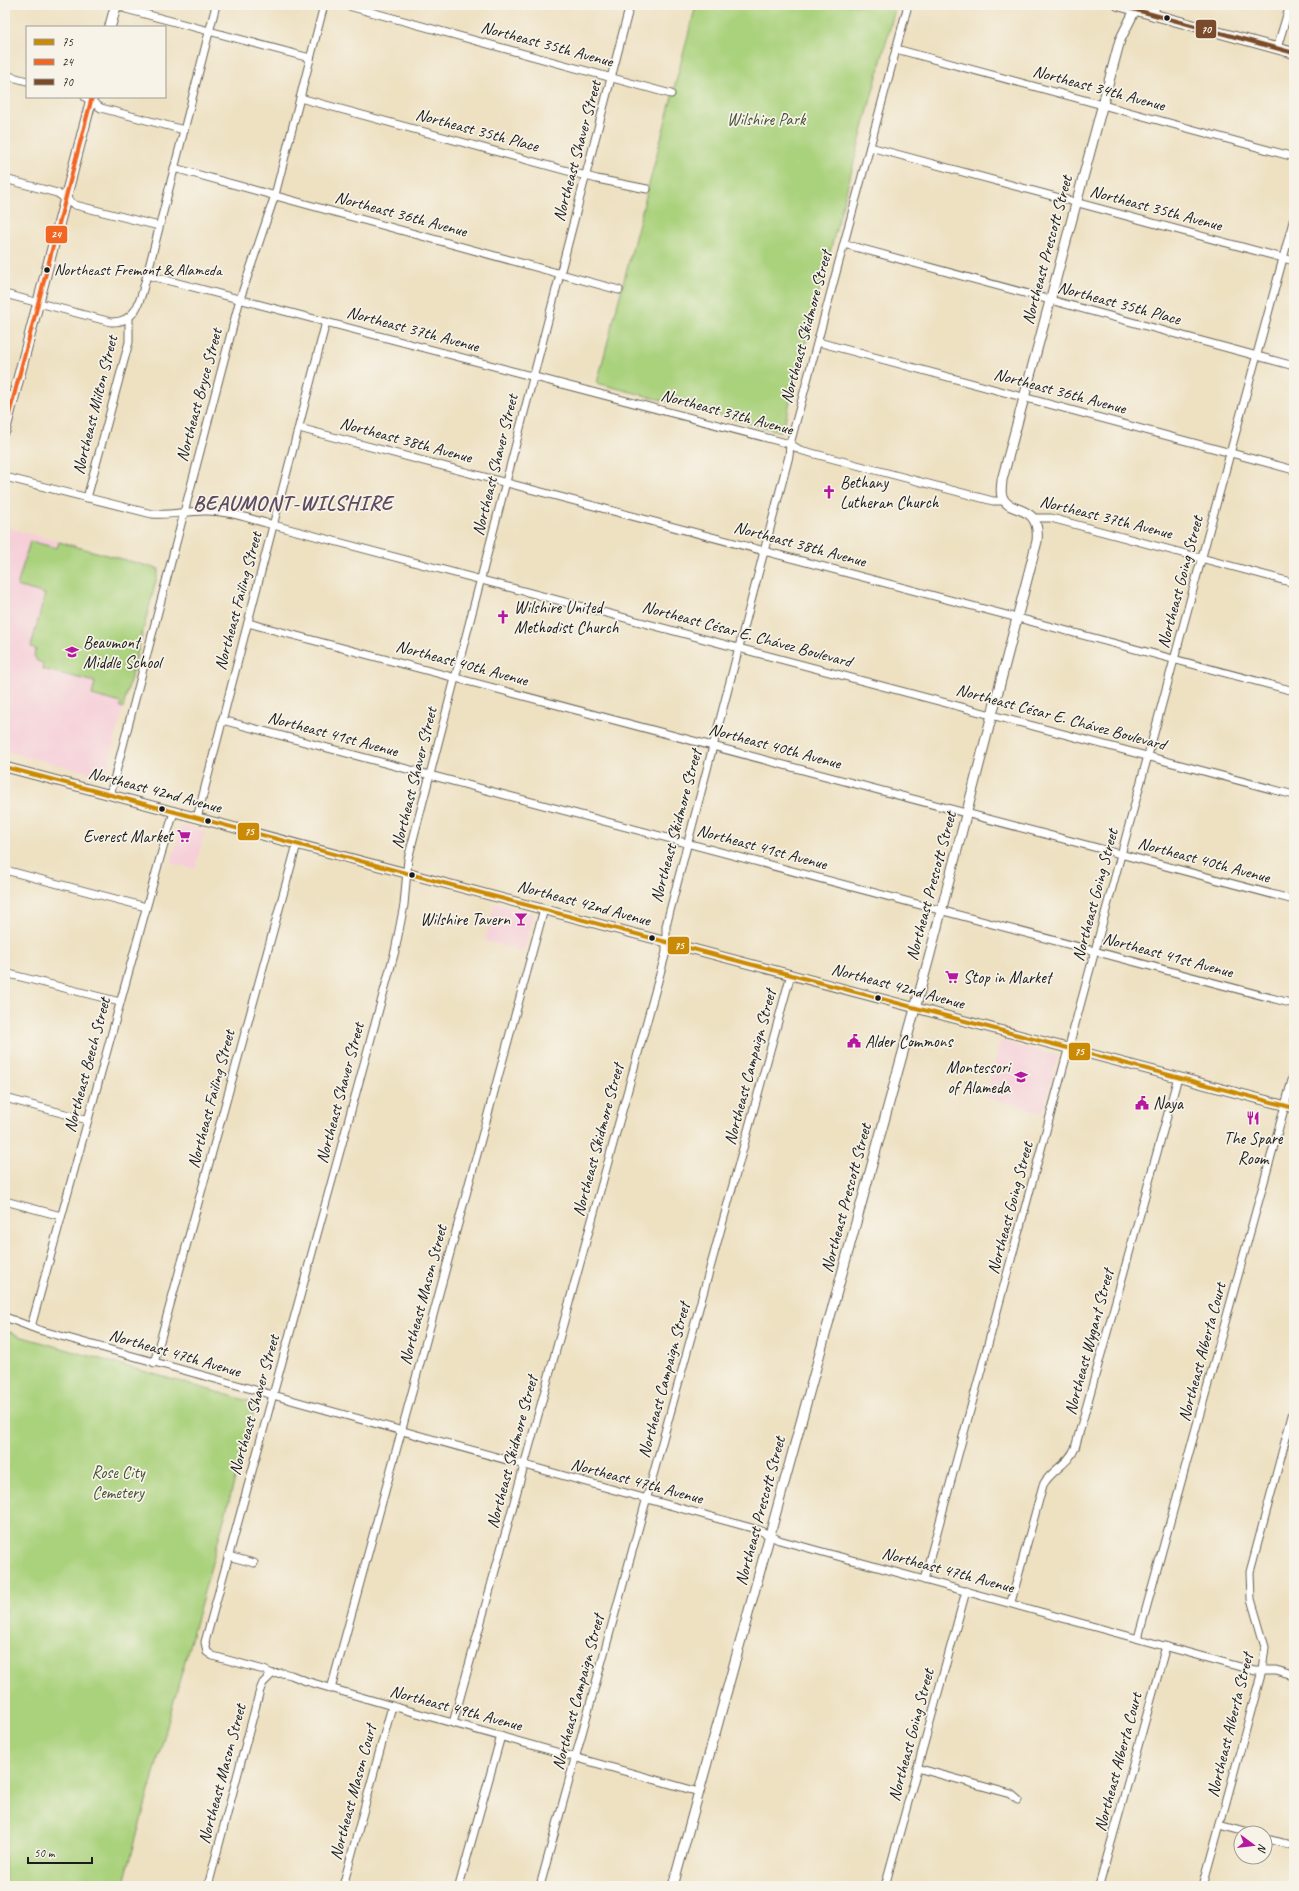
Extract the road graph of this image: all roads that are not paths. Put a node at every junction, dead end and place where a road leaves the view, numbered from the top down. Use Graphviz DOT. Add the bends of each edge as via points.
graph roads {
  1 [pos="116,5"];
  2 [pos="119,5"];
  3 [pos="216,5"];
  4 [pos="324,5"];
  5 [pos="345,5"];
  6 [pos="630,5"];
  7 [pos="908,5"];
  8 [pos="1118,5"];
  9 [pos="1290,5"];
  10 [pos="1135,10"];
  11 [pos="1154,10"];
  12 [pos="110,26"];
  13 [pos="209,32"];
  14 [pos="1277,48"];
  15 [pos="896,49"];
  16 [pos="1294,53"];
  17 [pos="310,58"];
  18 [pos="5,75"];
  19 [pos="611,77"];
  20 [pos="26,81"];
  21 [pos="672,94"];
  22 [pos="89,98"];
  23 [pos="300,98"];
  24 [pos="1102,104"];
  25 [pos="184,130"];
  26 [pos="870,147"];
  27 [pos="1294,157"];
  28 [pos="174,168"];
  29 [pos="586,175"];
  30 [pos="5,179"];
  31 [pos="647,189"];
  32 [pos="275,195"];
  33 [pos="65,199"];
  34 [pos="1076,202"];
  35 [pos="1294,218"];
  36 [pos="160,226"];
  37 [pos="844,244"];
  38 [pos="1283,258"];
  39 [pos="1294,261"];
  40 [pos="561,273"];
  41 [pos="147,274"];
  42 [pos="619,290"];
  43 [pos="5,294"];
  44 [pos="240,299"];
  45 [pos="1050,300"];
  46 [pos="38,303"];
  47 [pos="129,319"];
  48 [pos="326,322"];
  49 [pos="818,342"];
  50 [pos="1257,356"];
  51 [pos="1294,366"];
  52 [pos="534,377"];
  53 [pos="1024,397"];
  54 [pos="7,411"];
  55 [pos="299,428"];
  56 [pos="5,430"];
  57 [pos="790,444"];
  58 [pos="1231,453"];
  59 [pos="1294,470"];
  60 [pos="5,477"];
  61 [pos="506,482"];
  62 [pos="87,498"];
  63 [pos="1004,501"];
  64 [pos="184,513"];
  65 [pos="1033,518"];
  66 [pos="273,525"];
  67 [pos="764,550"];
  68 [pos="1202,558"];
  69 [pos="481,580"];
  70 [pos="1294,583"];
  71 [pos="1017,617"];
  72 [pos="248,623"];
  73 [pos="738,648"];
  74 [pos="1175,659"];
  75 [pos="456,677"];
  76 [pos="1294,691"];
  77 [pos="992,714"];
  78 [pos="222,720"];
  79 [pos="713,745"];
  80 [pos="1148,756"];
  81 [pos="5,767"];
  82 [pos="430,775"];
  83 [pos="110,795"];
  84 [pos="1294,795"];
  85 [pos="174,812"];
  86 [pos="967,812"];
  87 [pos="196,818"];
  88 [pos="688,843"];
  89 [pos="297,844"];
  90 [pos="1122,854"];
  91 [pos="5,870"];
  92 [pos="408,873"];
  93 [pos="1294,900"];
  94 [pos="146,907"];
  95 [pos="544,909"];
  96 [pos="942,909"];
  97 [pos="666,942"];
  98 [pos="1096,951"];
  99 [pos="5,973"];
  100 [pos="791,974"];
  101 [pos="120,1002"];
  102 [pos="1294,1004"];
  103 [pos="915,1007"];
  104 [pos="1069,1048"];
  105 [pos="1294,1073"];
  106 [pos="1178,1077"];
  107 [pos="5,1098"];
  108 [pos="1290,1107"];
  109 [pos="88,1120"];
  110 [pos="5,1201"];
  111 [pos="61,1216"];
  112 [pos="5,1317"];
  113 [pos="30,1327"];
  114 [pos="154,1363"];
  115 [pos="273,1396"];
  116 [pos="1294,1408"];
  117 [pos="401,1431"];
  118 [pos="524,1465"];
  119 [pos="647,1499"];
  120 [pos="770,1535"];
  121 [pos="228,1556"];
  122 [pos="254,1563"];
  123 [pos="924,1580"];
  124 [pos="966,1591"];
  125 [pos="1011,1602"];
  126 [pos="1138,1638"];
  127 [pos="1166,1646"];
  128 [pos="207,1652"];
  129 [pos="1262,1671"];
  130 [pos="272,1674"];
  131 [pos="1294,1676"];
  132 [pos="331,1689"];
  133 [pos="392,1706"];
  134 [pos="454,1723"];
  135 [pos="501,1736"];
  136 [pos="576,1757"];
  137 [pos="917,1768"];
  138 [pos="699,1792"];
  139 [pos="1018,1800"];
  140 [pos="1220,1825"];
  141 [pos="1233,1829"];
  142 [pos="1273,1840"];
  143 [pos="1294,1846"];
  144 [pos="208,1886"];
  145 [pos="343,1886"];
  146 [pos="459,1886"];
  147 [pos="540,1886"];
  148 [pos="673,1886"];
  149 [pos="885,1886"];
  150 [pos="1099,1886"];
  151 [pos="1204,1886"];
  1 -- 12 [label="main road"];
  2 -- 13 [label="street"];
  3 -- 13 [label="street"];
  4 -- 17 [label="street, Northeast Bryce Street"];
  5 -- 19 [label="street, Northeast 35th Avenue"];
  6 -- 19 [label="street, Northeast Shaver Street"];
  7 -- 15 [label="street, Northeast Skidmore Street"];
  8 -- 10 [label="main road"];
  9 -- 14 [label="street"];
  10 -- 11 [label="main road"];
  10 -- 24 [label="street, Northeast Prescott Street" via="1122,34"];
  11 -- 14 [label="main road"];
  13 -- 17 [label="street"];
  13 -- 25 [label="street"];
  14 -- 16 [label="main road"];
  15 -- 24 [label="street, Northeast 34th Avenue"];
  15 -- 26 [label="street, Northeast Skidmore Street"];
  17 -- 23 [label="street, Northeast Bryce Street"];
  18 -- 20 [label="street"];
  19 -- 21 [label="street, Northeast 35th Avenue"];
  19 -- 29 [label="street, Northeast Shaver Street"];
  22 -- 25 [label="street" via="101,108"];
  22 -- 33 [label="main road"];
  23 -- 29 [label="street, Northeast 35th Place"];
  23 -- 32 [label="street, Northeast Bryce Street"];
  24 -- 27 [label="street, Northeast 34th Avenue"];
  24 -- 34 [label="street, Northeast Prescott Street"];
  25 -- 28 [label="street"];
  26 -- 34 [label="street, Northeast 35th Avenue"];
  26 -- 37 [label="street, Northeast Skidmore Street"];
  28 -- 32 [label="street, Northeast 36th Avenue"];
  28 -- 36 [label="street"];
  29 -- 31 [label="street, Northeast 35th Place"];
  29 -- 40 [label="street, Northeast Shaver Street"];
  30 -- 33 [label="street" via="57,193"];
  32 -- 40 [label="street, Northeast 36th Avenue"];
  32 -- 44 [label="street, Northeast Bryce Street"];
  33 -- 36 [label="street" via="75,205"];
  33 -- 46 [label="main road"];
  34 -- 38 [label="street, Northeast 35th Avenue"];
  34 -- 45 [label="street, Northeast Prescott Street"];
  35 -- 38 [label="street, Northeast Going Street"];
  36 -- 41 [label="street"];
  37 -- 45 [label="street, Northeast 35th Place"];
  37 -- 49 [label="street, Northeast Skidmore Street"];
  38 -- 39 [label="street, Northeast 35th Avenue"];
  38 -- 50 [label="street, Northeast Going Street"];
  40 -- 42 [label="street, Northeast 36th Avenue"];
  40 -- 52 [label="street, Northeast Shaver Street"];
  41 -- 44 [label="street, Northeast 37th Avenue"];
  41 -- 47 [label="street" via="138,305"];
  43 -- 46 [label="street"];
  44 -- 48 [label="street, Northeast 37th Avenue"];
  44 -- 64 [label="street, Northeast Bryce Street"];
  45 -- 50 [label="street, Northeast 35th Place"];
  45 -- 53 [label="street, Northeast Prescott Street"];
  46 -- 47 [label="street" via="111,322"];
  46 -- 54 [label="main road"];
  47 -- 62 [label="street, Northeast Milton Street" via="129,342"];
  48 -- 52 [label="street, Northeast 37th Avenue"];
  48 -- 55 [label="street, Northeast Failing Street"];
  49 -- 53 [label="street, Northeast 36th Avenue"];
  49 -- 57 [label="street, Northeast Skidmore Street"];
  50 -- 51 [label="street, Northeast 35th Place"];
  50 -- 58 [label="street, Northeast Going Street"];
  52 -- 57 [label="street, Northeast 37th Avenue"];
  52 -- 61 [label="street, Northeast Shaver Street"];
  53 -- 58 [label="street, Northeast 36th Avenue"];
  53 -- 63 [label="street, Northeast Prescott Street" via="1002,480"];
  54 -- 56 [label="main road"];
  55 -- 61 [label="street, Northeast 38th Avenue"];
  55 -- 66 [label="street, Northeast Failing Street"];
  57 -- 63 [label="street, Northeast 37th Avenue" via="800,450 993,501"];
  57 -- 67 [label="street, Northeast Skidmore Street"];
  58 -- 59 [label="street, Northeast 36th Avenue"];
  58 -- 68 [label="street, Northeast Going Street"];
  60 -- 62 [label="street, Northeast César E. Chávez Boulevard"];
  61 -- 67 [label="street, Northeast 38th Avenue"];
  61 -- 69 [label="street, Northeast Shaver Street"];
  62 -- 64 [label="street, Northeast César E. Chávez Boulevard" via="152,514"];
  63 -- 65 [label="street, Northeast 37th Avenue"];
  64 -- 66 [label="street, Northeast César E. Chávez Boulevard" via="219,512"];
  64 -- 83 [label="street, Northeast Bryce Street"];
  65 -- 68 [label="street, Northeast 37th Avenue" via="1051,518"];
  65 -- 71 [label="street, Northeast Prescott Street" via="1038,526 1037,541"];
  66 -- 69 [label="street, Northeast César E. Chávez Boulevard"];
  66 -- 72 [label="street, Northeast Failing Street"];
  67 -- 71 [label="street, Northeast 38th Avenue"];
  67 -- 73 [label="street, Northeast Skidmore Street"];
  68 -- 70 [label="street, Northeast 37th Avenue"];
  68 -- 74 [label="street, Northeast Going Street"];
  69 -- 73 [label="street, Northeast César E. Chávez Boulevard"];
  69 -- 75 [label="street, Northeast Shaver Street"];
  71 -- 74 [label="street, Northeast 38th Avenue"];
  71 -- 77 [label="street, Northeast Prescott Street"];
  72 -- 75 [label="street, Northeast 40th Avenue"];
  72 -- 78 [label="street, Northeast Failing Street"];
  73 -- 77 [label="street, Northeast César E. Chávez Boulevard"];
  73 -- 79 [label="street, Northeast Skidmore Street"];
  74 -- 76 [label="street, Northeast 38th Avenue"];
  74 -- 80 [label="street, Northeast Going Street"];
  75 -- 79 [label="street, Northeast 40th Avenue"];
  75 -- 82 [label="street, Northeast Shaver Street"];
  77 -- 80 [label="street, Northeast César E. Chávez Boulevard"];
  77 -- 86 [label="street, Northeast Prescott Street"];
  78 -- 82 [label="street, Northeast 41st Avenue"];
  78 -- 87 [label="street, Northeast Failing Street"];
  79 -- 86 [label="street, Northeast 40th Avenue"];
  79 -- 88 [label="street, Northeast Skidmore Street"];
  80 -- 84 [label="street, Northeast César E. Chávez Boulevard"];
  80 -- 90 [label="street, Northeast Going Street"];
  81 -- 83 [label="street, Northeast 42nd Avenue"];
  82 -- 88 [label="street, Northeast 41st Avenue"];
  82 -- 92 [label="street, Northeast Shaver Street" via="408,860"];
  83 -- 85 [label="street, Northeast 42nd Avenue"];
  85 -- 87 [label="street, Northeast 42nd Avenue"];
  85 -- 94 [label="street, Northeast Beech Street"];
  86 -- 90 [label="street, Northeast 40th Avenue"];
  86 -- 96 [label="street, Northeast Prescott Street"];
  87 -- 89 [label="street, Northeast 42nd Avenue"];
  88 -- 96 [label="street, Northeast 41st Avenue"];
  88 -- 97 [label="street, Northeast Skidmore Street" via="666,926"];
  89 -- 92 [label="street, Northeast 42nd Avenue"];
  89 -- 114 [label="street, Northeast Failing Street"];
  90 -- 93 [label="street, Northeast 40th Avenue"];
  90 -- 98 [label="street, Northeast Going Street"];
  91 -- 94 [label="street"];
  92 -- 95 [label="street, Northeast 42nd Avenue"];
  92 -- 115 [label="street, Northeast Shaver Street" via="395,951"];
  94 -- 101 [label="street, Northeast Beech Street"];
  95 -- 97 [label="street, Northeast 42nd Avenue"];
  95 -- 117 [label="street, Northeast Mason Street"];
  96 -- 98 [label="street, Northeast 41st Avenue"];
  96 -- 103 [label="street, Northeast Prescott Street"];
  97 -- 100 [label="street, Northeast 42nd Avenue"];
  97 -- 118 [label="street, Northeast Skidmore Street" via="666,952"];
  98 -- 102 [label="street, Northeast 41st Avenue"];
  98 -- 104 [label="street, Northeast Going Street"];
  99 -- 101 [label="street"];
  100 -- 103 [label="street, Northeast 42nd Avenue"];
  100 -- 119 [label="street, Northeast Campaign Street"];
  101 -- 109 [label="street, Northeast Beech Street"];
  103 -- 104 [label="street, Northeast 42nd Avenue"];
  103 -- 120 [label="street, Northeast Prescott Street"];
  104 -- 106 [label="street, Northeast 42nd Avenue"];
  104 -- 123 [label="street, Northeast Going Street"];
  105 -- 108 [label="street, Northeast Alberta Court"];
  106 -- 108 [label="street, Northeast 42nd Avenue"];
  106 -- 125 [label="street, Northeast Wygant Street" via="1075,1448 1068,1461 1052,1473 1043,1485"];
  107 -- 109 [label="street"];
  108 -- 126 [label="street, Northeast Alberta Court"];
  109 -- 111 [label="street, Northeast Beech Street"];
  110 -- 111 [label="street"];
  111 -- 113 [label="street, Northeast Beech Street"];
  112 -- 113 [label="street, Northeast 47th Avenue"];
  113 -- 114 [label="street, Northeast 47th Avenue"];
  114 -- 115 [label="street, Northeast 47th Avenue"];
  115 -- 117 [label="street, Northeast 47th Avenue"];
  115 -- 121 [label="street, Northeast Shaver Street"];
  116 -- 129 [label="street, Northeast Alberta Street" via="1250,1572 1251,1599 1264,1646"];
  117 -- 118 [label="street, Northeast 47th Avenue"];
  117 -- 132 [label="street, Northeast Mason Street"];
  118 -- 119 [label="street, Northeast 47th Avenue"];
  118 -- 134 [label="street, Northeast Skidmore Street"];
  119 -- 120 [label="street, Northeast 47th Avenue"];
  119 -- 136 [label="street, Northeast Campaign Street"];
  120 -- 123 [label="street, Northeast 47th Avenue" via="779,1540"];
  120 -- 138 [label="street, Northeast Prescott Street"];
  121 -- 122 [label="street"];
  121 -- 128 [label="street, Northeast Shaver Street" via="205,1642"];
  123 -- 124 [label="street, Northeast 47th Avenue"];
  124 -- 125 [label="street, Northeast 47th Avenue"];
  124 -- 137 [label="street, Northeast Going Street"];
  125 -- 126 [label="street, Northeast 47th Avenue"];
  126 -- 127 [label="street, Northeast 47th Avenue"];
  127 -- 129 [label="street, Northeast 47th Avenue"];
  127 -- 150 [label="street, Northeast Alberta Court"];
  128 -- 130 [label="street, Northeast 49th Avenue"];
  129 -- 131 [label="street, Northeast 47th Avenue" via="1276,1671"];
  129 -- 140 [label="street, Northeast Alberta Street"];
  130 -- 132 [label="street, Northeast 49th Avenue" via="292,1674"];
  130 -- 144 [label="street, Northeast Mason Street" via="263,1682 260,1690"];
  132 -- 133 [label="street, Northeast 49th Avenue"];
  133 -- 134 [label="street, Northeast 49th Avenue"];
  133 -- 145 [label="street, Northeast Mason Court"];
  134 -- 135 [label="street, Northeast 49th Avenue"];
  135 -- 136 [label="street, Northeast 49th Avenue"];
  135 -- 146 [label="street"];
  136 -- 138 [label="street, Northeast 49th Avenue"];
  136 -- 147 [label="street, Northeast Campaign Street"];
  137 -- 139 [label="street" via="1011,1794"];
  137 -- 149 [label="street, Northeast Going Street"];
  138 -- 148 [label="street, Northeast Prescott Street"];
  140 -- 141 [label="street"];
  140 -- 151 [label="street, Northeast Alberta Street"];
  142 -- 143 [label="street"];
}
